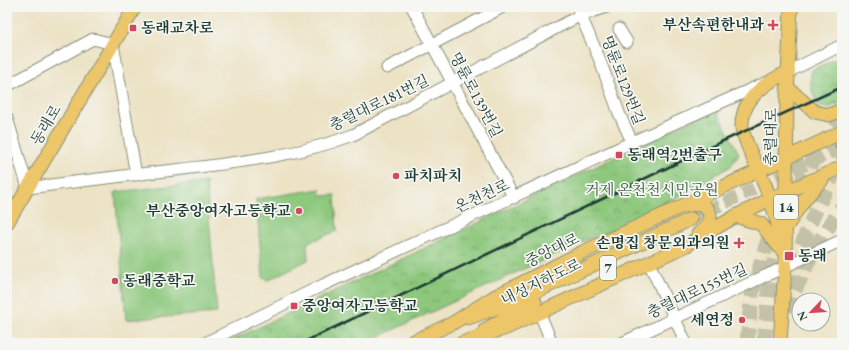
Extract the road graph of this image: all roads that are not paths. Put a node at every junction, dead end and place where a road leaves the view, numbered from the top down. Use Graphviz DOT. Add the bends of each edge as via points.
graph roads {
  1 [pos="135,7"];
  2 [pos="412,7"];
  3 [pos="503,7"];
  4 [pos="607,7"];
  5 [pos="791,7"];
  6 [pos="579,11"];
  7 [pos="619,28"];
  8 [pos="627,42"];
  9 [pos="113,44"];
  10 [pos="433,45"];
  11 [pos="842,45"];
  12 [pos="387,68"];
  13 [pos="773,79"];
  14 [pos="788,81"];
  15 [pos="452,82"];
  16 [pos="7,86"];
  17 [pos="842,110"];
  18 [pos="7,118"];
  19 [pos="842,132"];
  20 [pos="632,142"];
  21 [pos="786,159"];
  22 [pos="837,170"];
  23 [pos="759,171"];
  24 [pos="136,175"];
  25 [pos="28,188"];
  26 [pos="787,192"];
  27 [pos="514,198"];
  28 [pos="770,199"];
  29 [pos="682,207"];
  30 [pos="736,216"];
  31 [pos="7,223"];
  32 [pos="693,223"];
  33 [pos="785,230"];
  34 [pos="842,240"];
  35 [pos="685,246"];
  36 [pos="785,261"];
  37 [pos="650,263"];
  38 [pos="518,305"];
  39 [pos="540,314"];
  40 [pos="675,318"];
  41 [pos="453,323"];
  42 [pos="466,342"];
  43 [pos="205,343"];
  44 [pos="410,343"];
  45 [pos="552,343"];
  46 [pos="622,343"];
  47 [pos="686,343"];
  48 [pos="780,343"];
  1 -- 9 [label="main road, 동래로"];
  2 -- 10 [label="street, 명륜로139번길"];
  3 -- 10 [label="street"];
  4 -- 6 [label="street, 충렬대로181번길"];
  5 -- 14 [label="main road, 충렬대로"];
  6 -- 15 [label="street, 충렬대로181번길"];
  6 -- 20 [label="street, 명륜로129번길"];
  7 -- 8 [label="street"];
  9 -- 16 [label="street" via="93,39"];
  9 -- 24 [label="street"];
  9 -- 25 [label="main road, 동래로"];
  10 -- 12 [label="street"];
  10 -- 15 [label="street, 명륜로139번길"];
  11 -- 14 [label="street"];
  13 -- 14 [label="main road"];
  13 -- 20 [label="street, 온천천로"];
  13 -- 23 [label="main road" via="754,95 745,107 742,127"];
  14 -- 17 [label="main road" via="815,112 829,114"];
  14 -- 21 [label="main road, 충렬대로"];
  15 -- 24 [label="street, 충렬대로181번길" via="353,135 329,144 245,162"];
  15 -- 27 [label="street, 명륜로139번길"];
  18 -- 25 [label="street"];
  19 -- 21 [label="main road, 중앙대로"];
  20 -- 27 [label="street, 온천천로"];
  21 -- 23 [label="main road, 중앙대로 / 7"];
  21 -- 26 [label="main road, 충렬대로 / 14"];
  22 -- 26 [label="main road"];
  22 -- 33 [label="main road" via="812,190 799,205"];
  23 -- 28 [label="main road"];
  23 -- 29 [label="main road, 중앙대로 / 7"];
  24 -- 25 [label="street, 충렬대로181번길"];
  25 -- 31 [label="main road, 동래로"];
  26 -- 28 [label="main road"];
  26 -- 33 [label="main road, 충렬대로 / 14"];
  27 -- 43 [label="street, 온천천로" via="323,285"];
  28 -- 30 [label="main road"];
  28 -- 36 [label="main road" via="776,214"];
  29 -- 35 [label="main road" via="701,205 706,207 710,216 709,223"];
  29 -- 41 [label="main road, 중앙대로 / 7" via="583,252 494,297"];
  30 -- 35 [label="main road"];
  30 -- 36 [label="main road" via="761,224 773,238"];
  32 -- 38 [label="main road, 내성지하도로 / 7"];
  33 -- 36 [label="main road, 충렬대로 / 14"];
  34 -- 36 [label="street"];
  35 -- 37 [label="main road"];
  36 -- 40 [label="street, 충렬대로155번길"];
  36 -- 48 [label="main road, 충렬대로 / 14"];
  37 -- 39 [label="main road"];
  37 -- 40 [label="street"];
  38 -- 41 [label="main road, 내성지하도로"];
  38 -- 42 [label="main road, 내성지하도로"];
  39 -- 42 [label="main road"];
  39 -- 45 [label="street"];
  40 -- 46 [label="street, 충렬대로155번길"];
  40 -- 47 [label="street"];
  41 -- 44 [label="main road, 중앙대로 / 7"];
}
